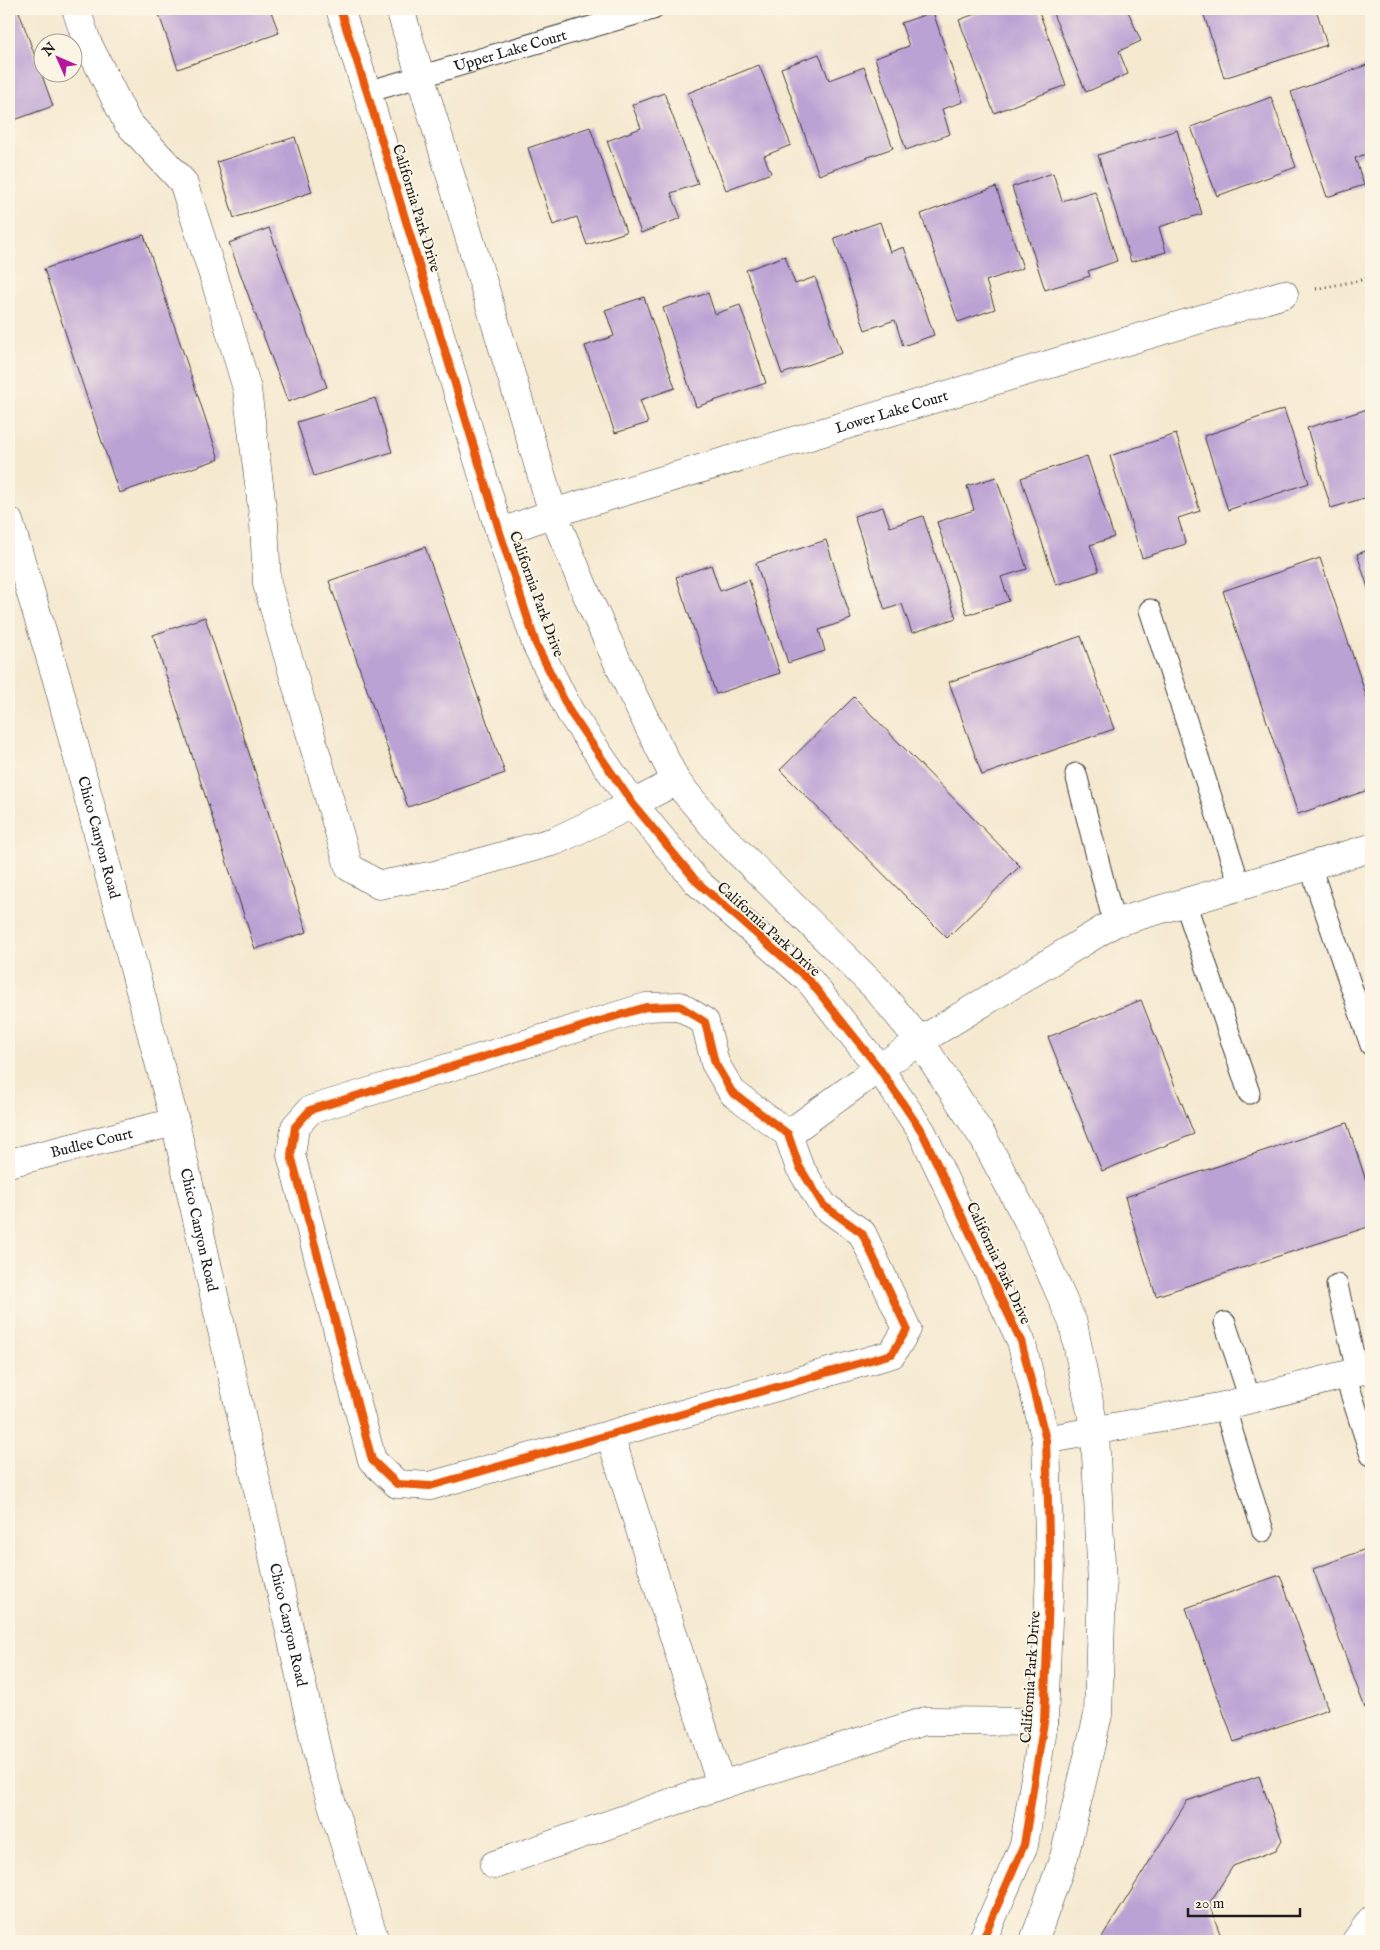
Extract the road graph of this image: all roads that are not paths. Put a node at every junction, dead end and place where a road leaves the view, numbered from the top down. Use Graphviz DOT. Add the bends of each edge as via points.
graph roads {
  1 [pos="76,9"];
  2 [pos="340,9"];
  3 [pos="400,9"];
  4 [pos="652,9"];
  5 [pos="421,77"];
  6 [pos="367,92"];
  7 [pos="1284,294"];
  8 [pos="553,513"];
  9 [pos="9,521"];
  10 [pos="500,533"];
  11 [pos="1150,610"];
  12 [pos="1076,774"];
  13 [pos="676,781"];
  14 [pos="633,804"];
  15 [pos="1371,848"];
  16 [pos="1310,866"];
  17 [pos="1240,886"];
  18 [pos="1185,902"];
  19 [pos="1114,923"];
  20 [pos="920,1041"];
  21 [pos="1371,1045"];
  22 [pos="879,1068"];
  23 [pos="1249,1093"];
  24 [pos="175,1122"];
  25 [pos="788,1134"];
  26 [pos="9,1162"];
  27 [pos="1338,1285"];
  28 [pos="1224,1323"];
  29 [pos="1358,1371"];
  30 [pos="1237,1402"];
  31 [pos="1095,1432"];
  32 [pos="610,1435"];
  33 [pos="1046,1440"];
  34 [pos="1371,1455"];
  35 [pos="1263,1531"];
  36 [pos="1044,1722"];
  37 [pos="721,1785"];
  38 [pos="494,1864"];
  39 [pos="1371,1920"];
  40 [pos="375,1941"];
  41 [pos="982,1941"];
  42 [pos="1034,1941"];
  43 [pos="1356,1941"];
  1 -- 14 [label="street" via="87,42 127,122 183,182 247,389 264,523 267,584 349,867 379,885 435,875 555,841"];
  2 -- 6 [label="street, California Park Drive"];
  3 -- 5 [label="street, California Park Drive"];
  4 -- 5 [label="lane, Upper Lake Court"];
  5 -- 6 [label="lane, Upper Lake Court"];
  5 -- 8 [label="street, California Park Drive"];
  6 -- 10 [label="street, California Park Drive"];
  7 -- 8 [label="street, Lower Lake Court"];
  8 -- 10 [label="street, Lower Lake Court"];
  8 -- 13 [label="street, California Park Drive" via="588,600"];
  9 -- 24 [label="street, Chico Canyon Road" via="57,680"];
  10 -- 14 [label="street, California Park Drive" via="536,644 570,712"];
  11 -- 17 [label="lane"];
  12 -- 19 [label="lane"];
  13 -- 14 [label="street"];
  13 -- 20 [label="street, California Park Drive" via="720,834 876,988"];
  14 -- 22 [label="street, California Park Drive" via="697,882 809,980"];
  15 -- 16 [label="street"];
  16 -- 17 [label="street"];
  16 -- 21 [label="lane"];
  17 -- 18 [label="street"];
  18 -- 19 [label="street"];
  18 -- 23 [label="lane"];
  19 -- 20 [label="street"];
  20 -- 22 [label="street"];
  20 -- 31 [label="street, California Park Drive" via="984,1139 1028,1221 1073,1323"];
  22 -- 25 [label="street"];
  22 -- 33 [label="street, California Park Drive" via="922,1132 1021,1341"];
  24 -- 26 [label="street, Budlee Court"];
  24 -- 40 [label="street, Chico Canyon Road" via="321,1769"];
  25 -- 32 [label="street" via="799,1166 823,1205 862,1233 907,1329 897,1346 892,1354"];
  25 -- 32 [label="street" via="732,1092 715,1063 705,1022 680,1006 646,1007 310,1110 295,1127 291,1154 372,1460 397,1484 430,1486"];
  27 -- 29 [label="lane"];
  28 -- 30 [label="lane"];
  29 -- 30 [label="street"];
  29 -- 34 [label="lane"];
  30 -- 31 [label="street"];
  30 -- 35 [label="lane"];
  31 -- 33 [label="street"];
  31 -- 42 [label="street, California Park Drive" via="1102,1586 1098,1714 1064,1857"];
  32 -- 37 [label="street"];
  33 -- 36 [label="street, California Park Drive" via="1050,1569"];
  36 -- 37 [label="street" via="925,1721"];
  36 -- 41 [label="street, California Park Drive" via="1024,1845"];
  37 -- 38 [label="street"];
  39 -- 43 [label="street"];
}
